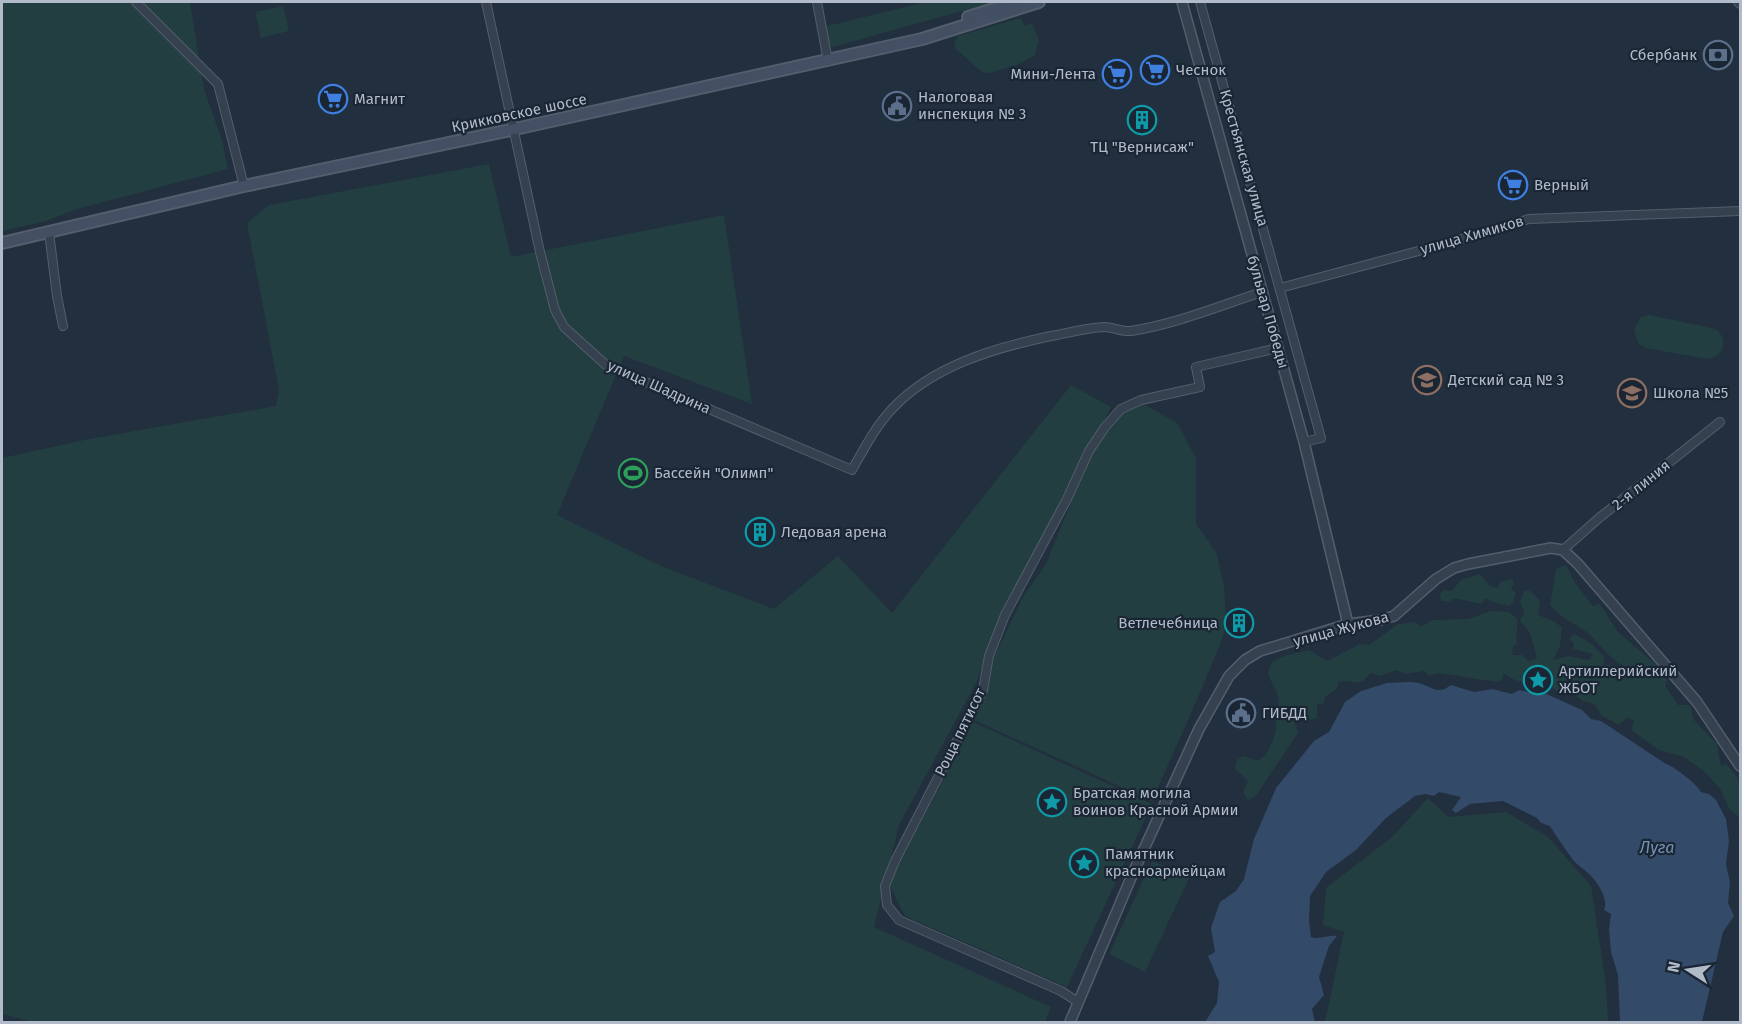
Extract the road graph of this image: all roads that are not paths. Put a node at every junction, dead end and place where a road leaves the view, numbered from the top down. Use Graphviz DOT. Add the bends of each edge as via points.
graph roads {
  1 [pos="136,2"];
  2 [pos="486,2"];
  3 [pos="817,2"];
  4 [pos="1039,2"];
  5 [pos="1182,2"];
  6 [pos="1200,2"];
  7 [pos="1023,3"];
  8 [pos="827,58"];
  9 [pos="515,126"];
  10 [pos="243,183"];
  11 [pos="1740,212"];
  12 [pos="49,232"];
  13 [pos="2,239"];
  14 [pos="2,243"];
  15 [pos="1280,288"];
  16 [pos="1262,292"];
  17 [pos="63,326"];
  18 [pos="1278,348"];
  19 [pos="1720,422"];
  20 [pos="1304,442"];
  21 [pos="1563,550"];
  22 [pos="1348,624"];
  23 [pos="1740,766"];
  24 [pos="1078,1002"];
  25 [pos="1070,1023"];
  1 -- 10 [label="street" via="218,84"];
  2 -- 9 [label="street, улица Шадрина"];
  3 -- 8 [label="street"];
  4 -- 7 [label="main road, Крикковское шоссе"];
  5 -- 16 [label="street, бульвар Победы"];
  6 -- 15 [label="street, Крестьянская улица"];
  7 -- 8 [label="main road, Крикковское шоссе" via="922,39"];
  8 -- 9 [label="main road, Крикковское шоссе"];
  9 -- 10 [label="main road, Крикковское шоссе"];
  9 -- 16 [label="street, улица Шадрина" via="540,252 555,310 564,327 606,365 852,470 893,408 922,384 967,360 1072,332 1106,327 1129,331 1177,320"];
  10 -- 12 [label="main road, Крикковское шоссе"];
  10 -- 13 [label="main road"];
  11 -- 15 [label="street, улица Химиков" via="1529,219"];
  12 -- 14 [label="main road, Крикковское шоссе"];
  12 -- 17 [label="street"];
  15 -- 20 [label="street, Крестьянская улица" via="1321,438"];
  16 -- 18 [label="street, бульвар Победы"];
  18 -- 20 [label="street, бульвар Победы"];
  18 -- 24 [label="street, Роща пятисот" via="1196,367 1200,387 1141,400 1121,409 1105,427 1005,615 989,656 983,690 885,886 886,905 899,920"];
  19 -- 21 [label="street, 2-я линия"];
  20 -- 22 [label="street, бульвар Победы"];
  21 -- 22 [label="street, улица Жукова" via="1537,550 1454,568 1394,616"];
  21 -- 23 [label="street" via="1697,702"];
  22 -- 24 [label="street, улица Жукова" via="1260,651 1229,676 1199,729"];
  24 -- 25 [label="street, улица Жукова"];
}
